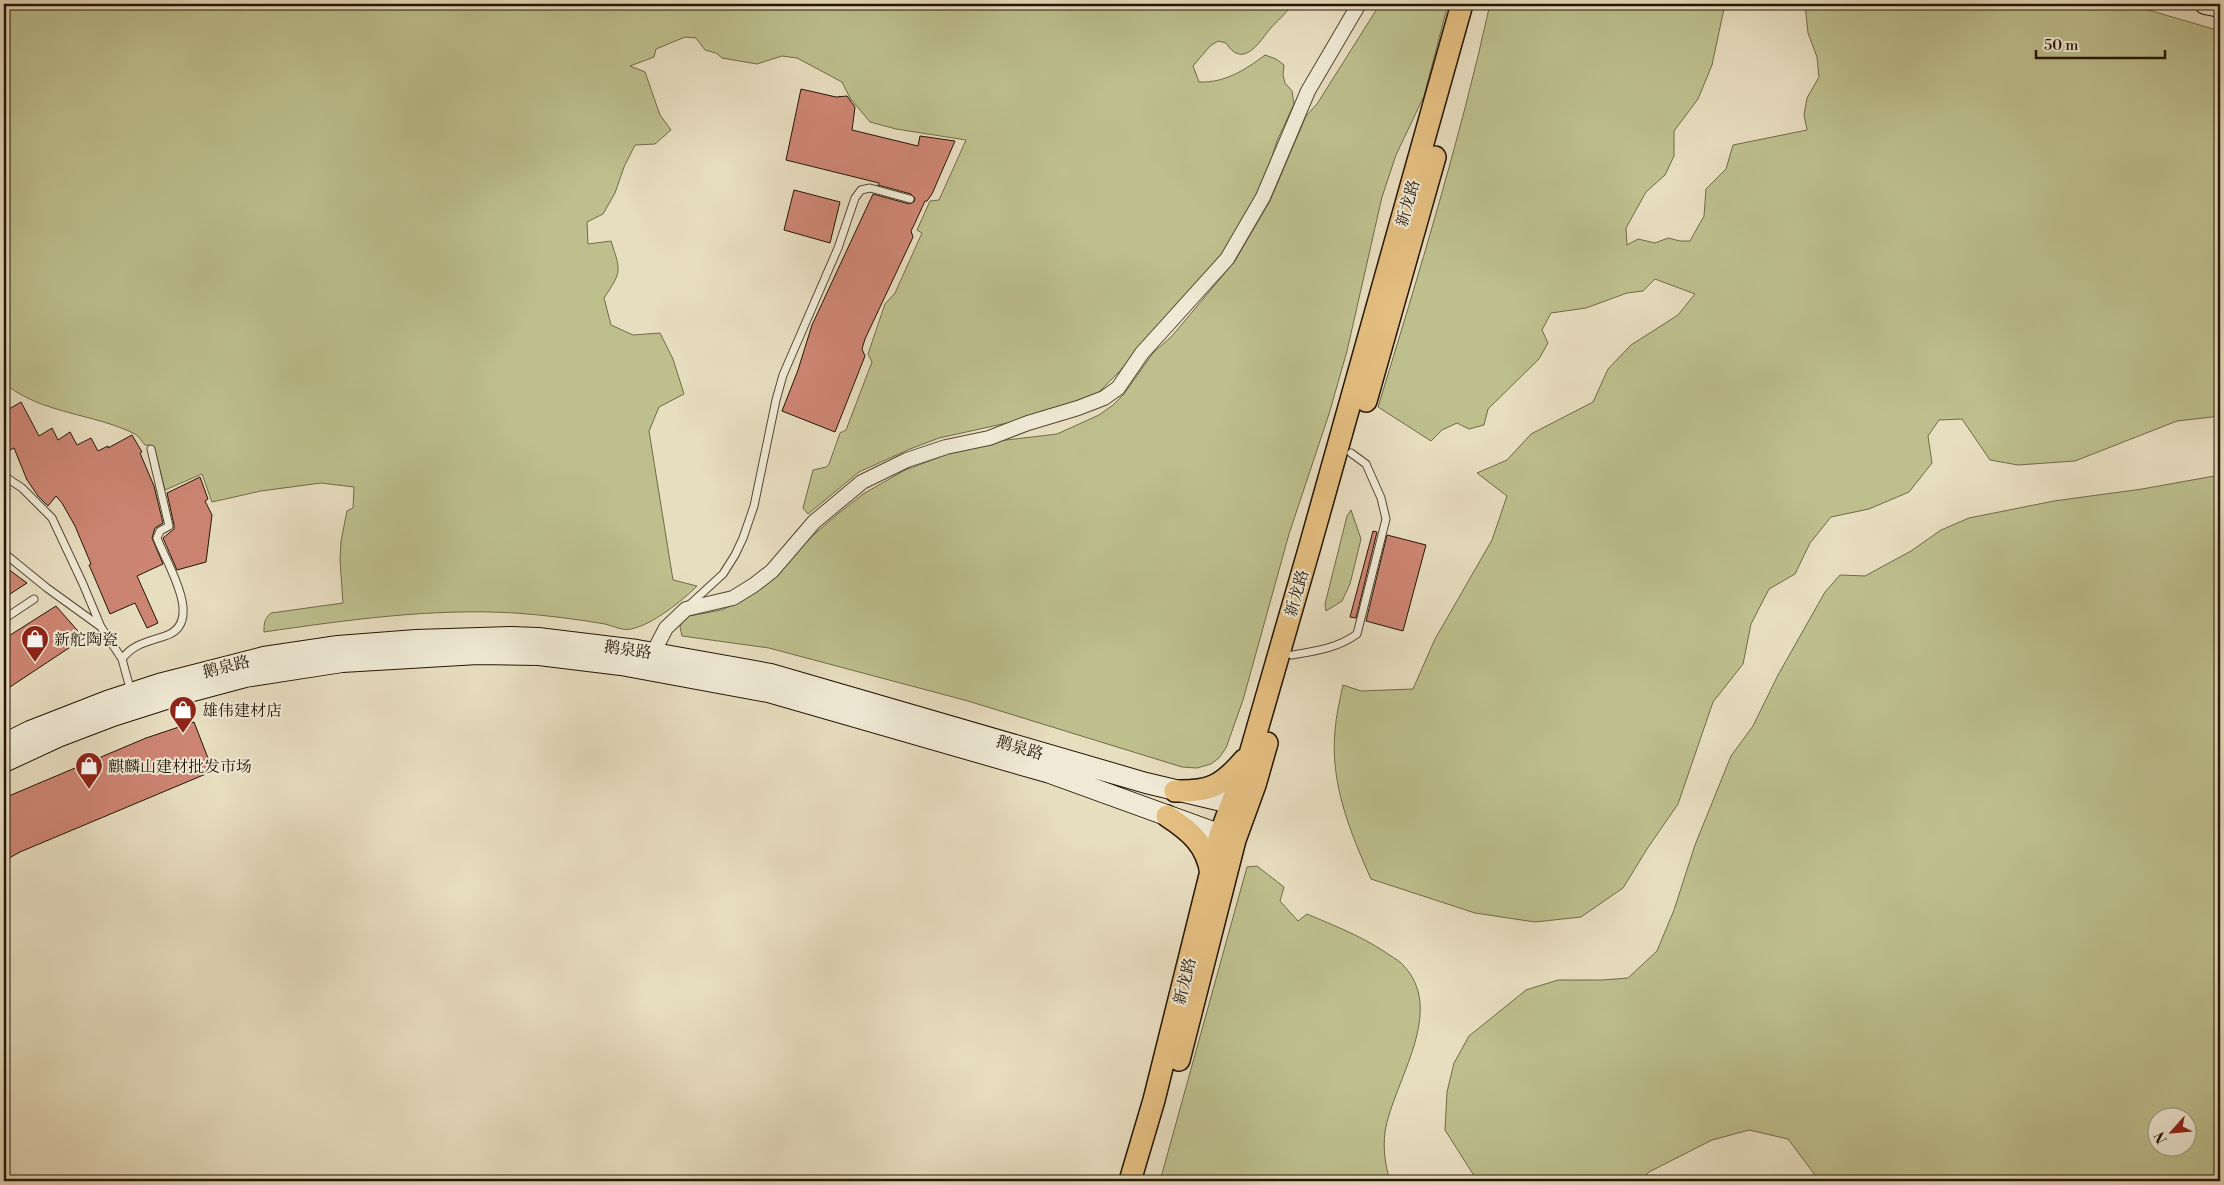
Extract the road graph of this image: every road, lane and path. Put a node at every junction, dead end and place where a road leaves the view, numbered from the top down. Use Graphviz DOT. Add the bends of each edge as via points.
graph roads {
  1 [pos="1359,4"];
  2 [pos="1462,4"];
  3 [pos="1474,4"];
  4 [pos="2204,4"];
  5 [pos="2220,7"];
  6 [pos="910,199"];
  7 [pos="151,449"];
  8 [pos="1351,453"];
  9 [pos="4,476"];
  10 [pos="4,553"];
  11 [pos="34,599"];
  12 [pos="686,609"];
  13 [pos="4,620"];
  14 [pos="101,627"];
  15 [pos="653,653"];
  16 [pos="1292,655"];
  17 [pos="122,659"];
  18 [pos="131,693"];
  19 [pos="4,744"];
  20 [pos="1250,754"];
  21 [pos="4,762"];
  22 [pos="1175,791"];
  23 [pos="1240,805"];
  24 [pos="1167,816"];
  25 [pos="1228,838"];
  26 [pos="1210,874"];
  27 [pos="1130,1181"];
  28 [pos="1144,1181"];
  1 -- 12 [label="street" via="1308,90 1263,196 1227,259 1142,353 1118,388 1104,398 1078,408 989,438 938,449 884,471 845,494 814,522 772,571 754,585 733,598"];
  2 -- 20 [label="main road, 新龙路"];
  3 -- 8 [label="main road, 新龙路" via="1424,204"];
  4 -- 5 [label="main road"];
  6 -- 12 [label="lane" via="870,188 861,190 856,198 783,375 754,506 743,538 723,574"];
  7 -- 17 [label="lane" via="169,526 160,531 157,538 177,585 184,614 173,632 131,648"];
  8 -- 16 [label="main road, 新龙路"];
  8 -- 16 [label="lane" via="1366,464 1386,519 1357,634 1333,647"];
  9 -- 14 [label="lane" via="22,488 52,518"];
  10 -- 14 [label="lane"];
  11 -- 13 [label="lane"];
  12 -- 15 [label="street" via="666,628"];
  14 -- 17 [label="lane"];
  15 -- 18 [label="main road, 鹅泉路" via="512,637 373,643 264,657"];
  15 -- 22 [label="main road, 鹅泉路" via="771,674"];
  16 -- 23 [label="main road, 新龙路"];
  17 -- 18 [label="lane"];
  18 -- 19 [label="main road, 鹅泉路"];
  20 -- 22 [label="main road" via="1232,774 1211,788"];
  20 -- 23 [label="main road, 新龙路"];
  21 -- 24 [label="main road, 鹅泉路" via="113,716 245,677 350,662 478,654 539,655 621,665 768,692 1050,774"];
  22 -- 23 [label="main road, 鹅泉路"];
  23 -- 25 [label="main road, 新龙路"];
  24 -- 25 [label="main road, 鹅泉路"];
  24 -- 26 [label="main road" via="1196,837 1209,862"];
  25 -- 26 [label="main road, 新龙路"];
  25 -- 28 [label="main road, 新龙路" via="1167,1110"];
  26 -- 27 [label="main road, 新龙路" via="1154,1100"];
}
